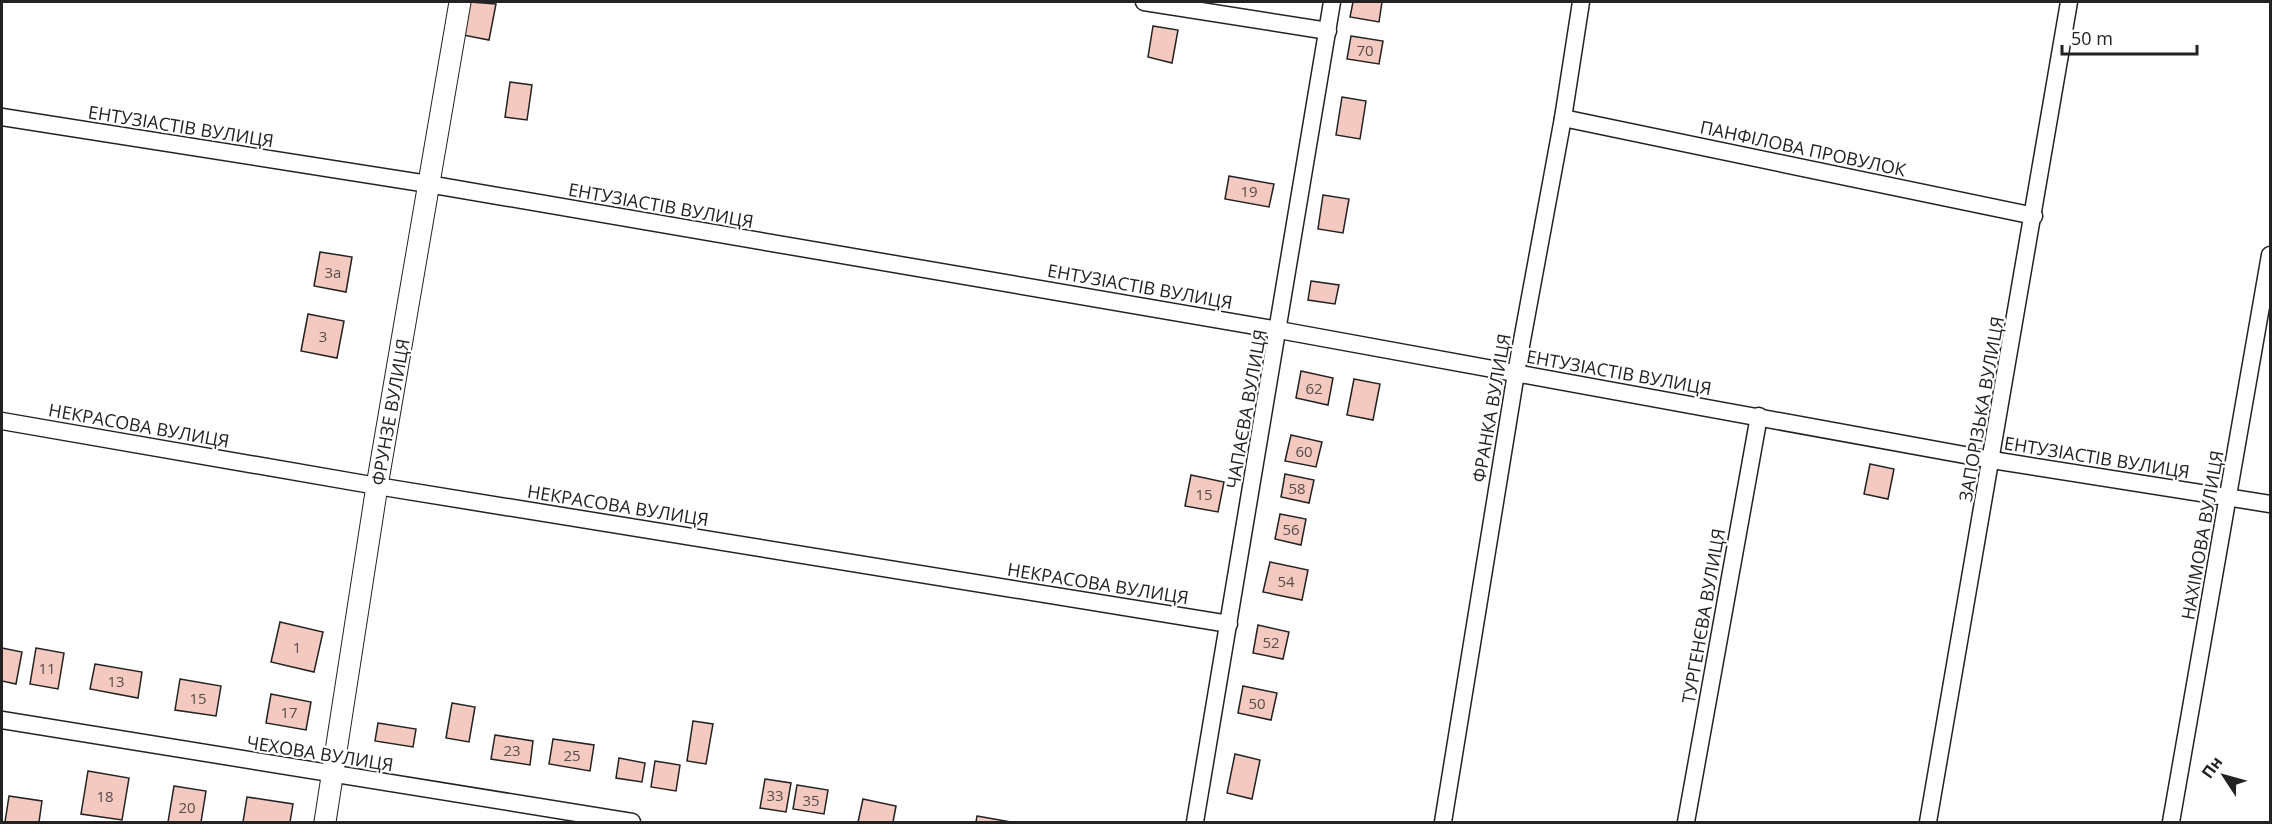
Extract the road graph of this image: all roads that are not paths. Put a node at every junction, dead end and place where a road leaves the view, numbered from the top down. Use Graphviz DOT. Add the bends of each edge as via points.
graph roads {
  1 [pos="460,2"];
  2 [pos="1144,2"];
  3 [pos="1332,2"];
  4 [pos="1581,2"];
  5 [pos="2069,2"];
  6 [pos="1328,31"];
  7 [pos="2,117"];
  8 [pos="1563,118"];
  9 [pos="428,184"];
  10 [pos="2034,216"];
  11 [pos="2271,255"];
  12 [pos="1279,330"];
  13 [pos="1516,373"];
  14 [pos="1759,416"];
  15 [pos="2,421"];
  16 [pos="1992,460"];
  17 [pos="377,486"];
  18 [pos="2229,497"];
  19 [pos="2271,504"];
  20 [pos="1229,624"];
  21 [pos="2,720"];
  22 [pos="333,775"];
  23 [pos="325,822"];
  24 [pos="632,822"];
  25 [pos="1196,822"];
  26 [pos="1443,822"];
  27 [pos="1686,822"];
  28 [pos="1928,822"];
  29 [pos="2171,822"];
  1 -- 9 [label="street, ФРУНЗЕ ВУЛИЦЯ"];
  2 -- 6 [label="street"];
  3 -- 6 [label="street, ЧАПАЄВА ВУЛИЦЯ"];
  4 -- 8 [label="street, ФРАНКА ВУЛИЦЯ"];
  5 -- 10 [label="street, ЗАПОРІЗЬКА ВУЛИЦЯ"];
  6 -- 12 [label="street, ЧАПАЄВА ВУЛИЦЯ"];
  7 -- 9 [label="street, ЕНТУЗІАСТІВ ВУЛИЦЯ"];
  8 -- 10 [label="street, ПАНФІЛОВА ПРОВУЛОК"];
  8 -- 13 [label="street, ФРАНКА ВУЛИЦЯ"];
  9 -- 12 [label="street, ЕНТУЗІАСТІВ ВУЛИЦЯ"];
  9 -- 17 [label="street, ФРУНЗЕ ВУЛИЦЯ"];
  10 -- 16 [label="street, ЗАПОРІЗЬКА ВУЛИЦЯ"];
  11 -- 18 [label="street, НАХІМОВА ВУЛИЦЯ"];
  12 -- 13 [label="street, ЕНТУЗІАСТІВ ВУЛИЦЯ"];
  12 -- 20 [label="street, ЧАПАЄВА ВУЛИЦЯ"];
  13 -- 14 [label="street, ЕНТУЗІАСТІВ ВУЛИЦЯ"];
  13 -- 26 [label="street, ФРАНКА ВУЛИЦЯ"];
  14 -- 16 [label="street, ЕНТУЗІАСТІВ ВУЛИЦЯ"];
  14 -- 27 [label="street, ТУРГЕНЄВА ВУЛИЦЯ"];
  15 -- 17 [label="street, НЕКРАСОВА ВУЛИЦЯ"];
  16 -- 18 [label="street, ЕНТУЗІАСТІВ ВУЛИЦЯ"];
  16 -- 28 [label="street, ЗАПОРІЗЬКА ВУЛИЦЯ"];
  17 -- 20 [label="street, НЕКРАСОВА ВУЛИЦЯ"];
  17 -- 22 [label="street, ФРУНЗЕ ВУЛИЦЯ"];
  18 -- 19 [label="street, ЕНТУЗІАСТІВ ВУЛИЦЯ"];
  18 -- 29 [label="street, НАХІМОВА ВУЛИЦЯ"];
  20 -- 25 [label="street, ЧАПАЄВА ВУЛИЦЯ"];
  21 -- 22 [label="street, ЧЕХОВА ВУЛИЦЯ"];
  22 -- 23 [label="street, ФРУНЗЕ ВУЛИЦЯ"];
  22 -- 24 [label="street, ЧЕХОВА ВУЛИЦЯ"];
}
